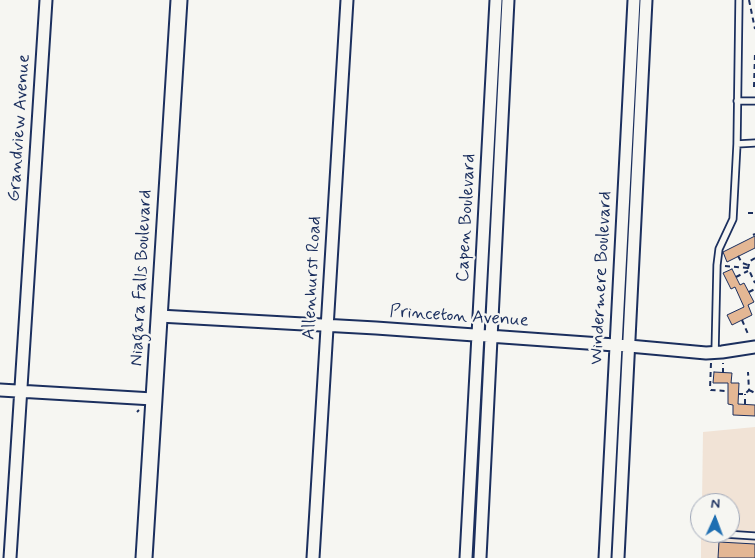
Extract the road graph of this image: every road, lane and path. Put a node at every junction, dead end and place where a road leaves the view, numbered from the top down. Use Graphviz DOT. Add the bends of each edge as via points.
graph roads {
  1 [pos="46,0"];
  2 [pos="179,0"];
  3 [pos="346,0"];
  4 [pos="496,0"];
  5 [pos="508,0"];
  6 [pos="634,0"];
  7 [pos="646,0"];
  8 [pos="739,0"];
  9 [pos="749,0"];
  10 [pos="755,29"];
  11 [pos="755,53"];
  12 [pos="631,57"];
  13 [pos="644,57"];
  14 [pos="754,87"];
  15 [pos="755,100"];
  16 [pos="737,101"];
  17 [pos="490,118"];
  18 [pos="502,118"];
  19 [pos="755,143"];
  20 [pos="736,144"];
  21 [pos="624,194"];
  22 [pos="636,195"];
  23 [pos="748,213"];
  24 [pos="755,213"];
  25 [pos="738,256"];
  26 [pos="755,258"];
  27 [pos="721,265"];
  28 [pos="748,268"];
  29 [pos="736,277"];
  30 [pos="755,284"];
  31 [pos="755,289"];
  32 [pos="749,292"];
  33 [pos="159,316"];
  34 [pos="742,320"];
  35 [pos="328,326"];
  36 [pos="748,334"];
  37 [pos="478,336"];
  38 [pos="491,337"];
  39 [pos="616,345"];
  40 [pos="629,346"];
  41 [pos="755,347"];
  42 [pos="716,358"];
  43 [pos="748,372"];
  44 [pos="723,373"];
  45 [pos="0,390"];
  46 [pos="749,390"];
  47 [pos="726,391"];
  48 [pos="21,392"];
  49 [pos="755,393"];
  50 [pos="738,394"];
  51 [pos="745,394"];
  52 [pos="153,399"];
  53 [pos="744,404"];
  54 [pos="608,500"];
  55 [pos="621,501"];
  56 [pos="740,535"];
  57 [pos="755,536"];
  58 [pos="10,558"];
  59 [pos="144,558"];
  60 [pos="313,558"];
  61 [pos="466,558"];
  62 [pos="480,558"];
  63 [pos="605,558"];
  64 [pos="618,558"];
  1 -- 48 [label="street, Grandview Avenue"];
  2 -- 33 [label="main road, Niagara Falls Boulevard"];
  3 -- 35 [label="street, Allenhurst Road"];
  4 -- 17 [label="street, Capen Boulevard"];
  5 -- 18 [label="street, Capen Boulevard"];
  6 -- 12 [label="street, Windermere Boulevard"];
  7 -- 13 [label="street, Windermere Boulevard"];
  8 -- 16 [label="lane"];
  9 -- 10 [label="path"];
  11 -- 14 [label="path"];
  12 -- 13 [label="lane"];
  12 -- 21 [label="street, Windermere Boulevard"];
  13 -- 22 [label="street, Windermere Boulevard"];
  15 -- 16 [label="lane"];
  16 -- 20 [label="lane"];
  17 -- 18 [label="lane"];
  17 -- 37 [label="street, Capen Boulevard"];
  18 -- 38 [label="street, Capen Boulevard"];
  19 -- 20 [label="lane"];
  20 -- 42 [label="lane" via="733,218 719,249 717,265"];
  21 -- 22 [label="lane"];
  21 -- 39 [label="street, Windermere Boulevard"];
  22 -- 40 [label="street, Windermere Boulevard"];
  23 -- 24 [label="path"];
  25 -- 28 [label="path"];
  26 -- 28 [label="path"];
  27 -- 28 [label="path"];
  28 -- 29 [label="path"];
  28 -- 30 [label="path"];
  31 -- 32 [label="path"];
  33 -- 35 [label="street, Princeton Avenue"];
  33 -- 52 [label="main road, Niagara Falls Boulevard"];
  34 -- 36 [label="path"];
  35 -- 37 [label="street, Princeton Avenue"];
  35 -- 60 [label="street, Allenhurst Road"];
  37 -- 38 [label="street, Princeton Avenue"];
  37 -- 61 [label="street, Capen Boulevard"];
  38 -- 39 [label="street, Princeton Avenue"];
  38 -- 62 [label="street, Capen Boulevard"];
  39 -- 40 [label="street, Princeton Avenue"];
  39 -- 54 [label="street, Windermere Boulevard"];
  40 -- 42 [label="street, Princeton Avenue"];
  40 -- 55 [label="street, Windermere Boulevard"];
  41 -- 42 [label="street, Princeton Avenue"];
  42 -- 44 [label="path"];
  42 -- 47 [label="path" via="710,389"];
  43 -- 46 [label="path"];
  45 -- 48 [label="street"];
  46 -- 49 [label="path"];
  46 -- 51 [label="path"];
  48 -- 52 [label="street"];
  48 -- 58 [label="street, Grandview Avenue"];
  50 -- 51 [label="path"];
  51 -- 53 [label="path"];
  52 -- 59 [label="main road, Niagara Falls Boulevard"];
  54 -- 55 [label="lane"];
  54 -- 63 [label="street, Windermere Boulevard"];
  55 -- 64 [label="street, Windermere Boulevard"];
  56 -- 57 [label="lane"];
}
